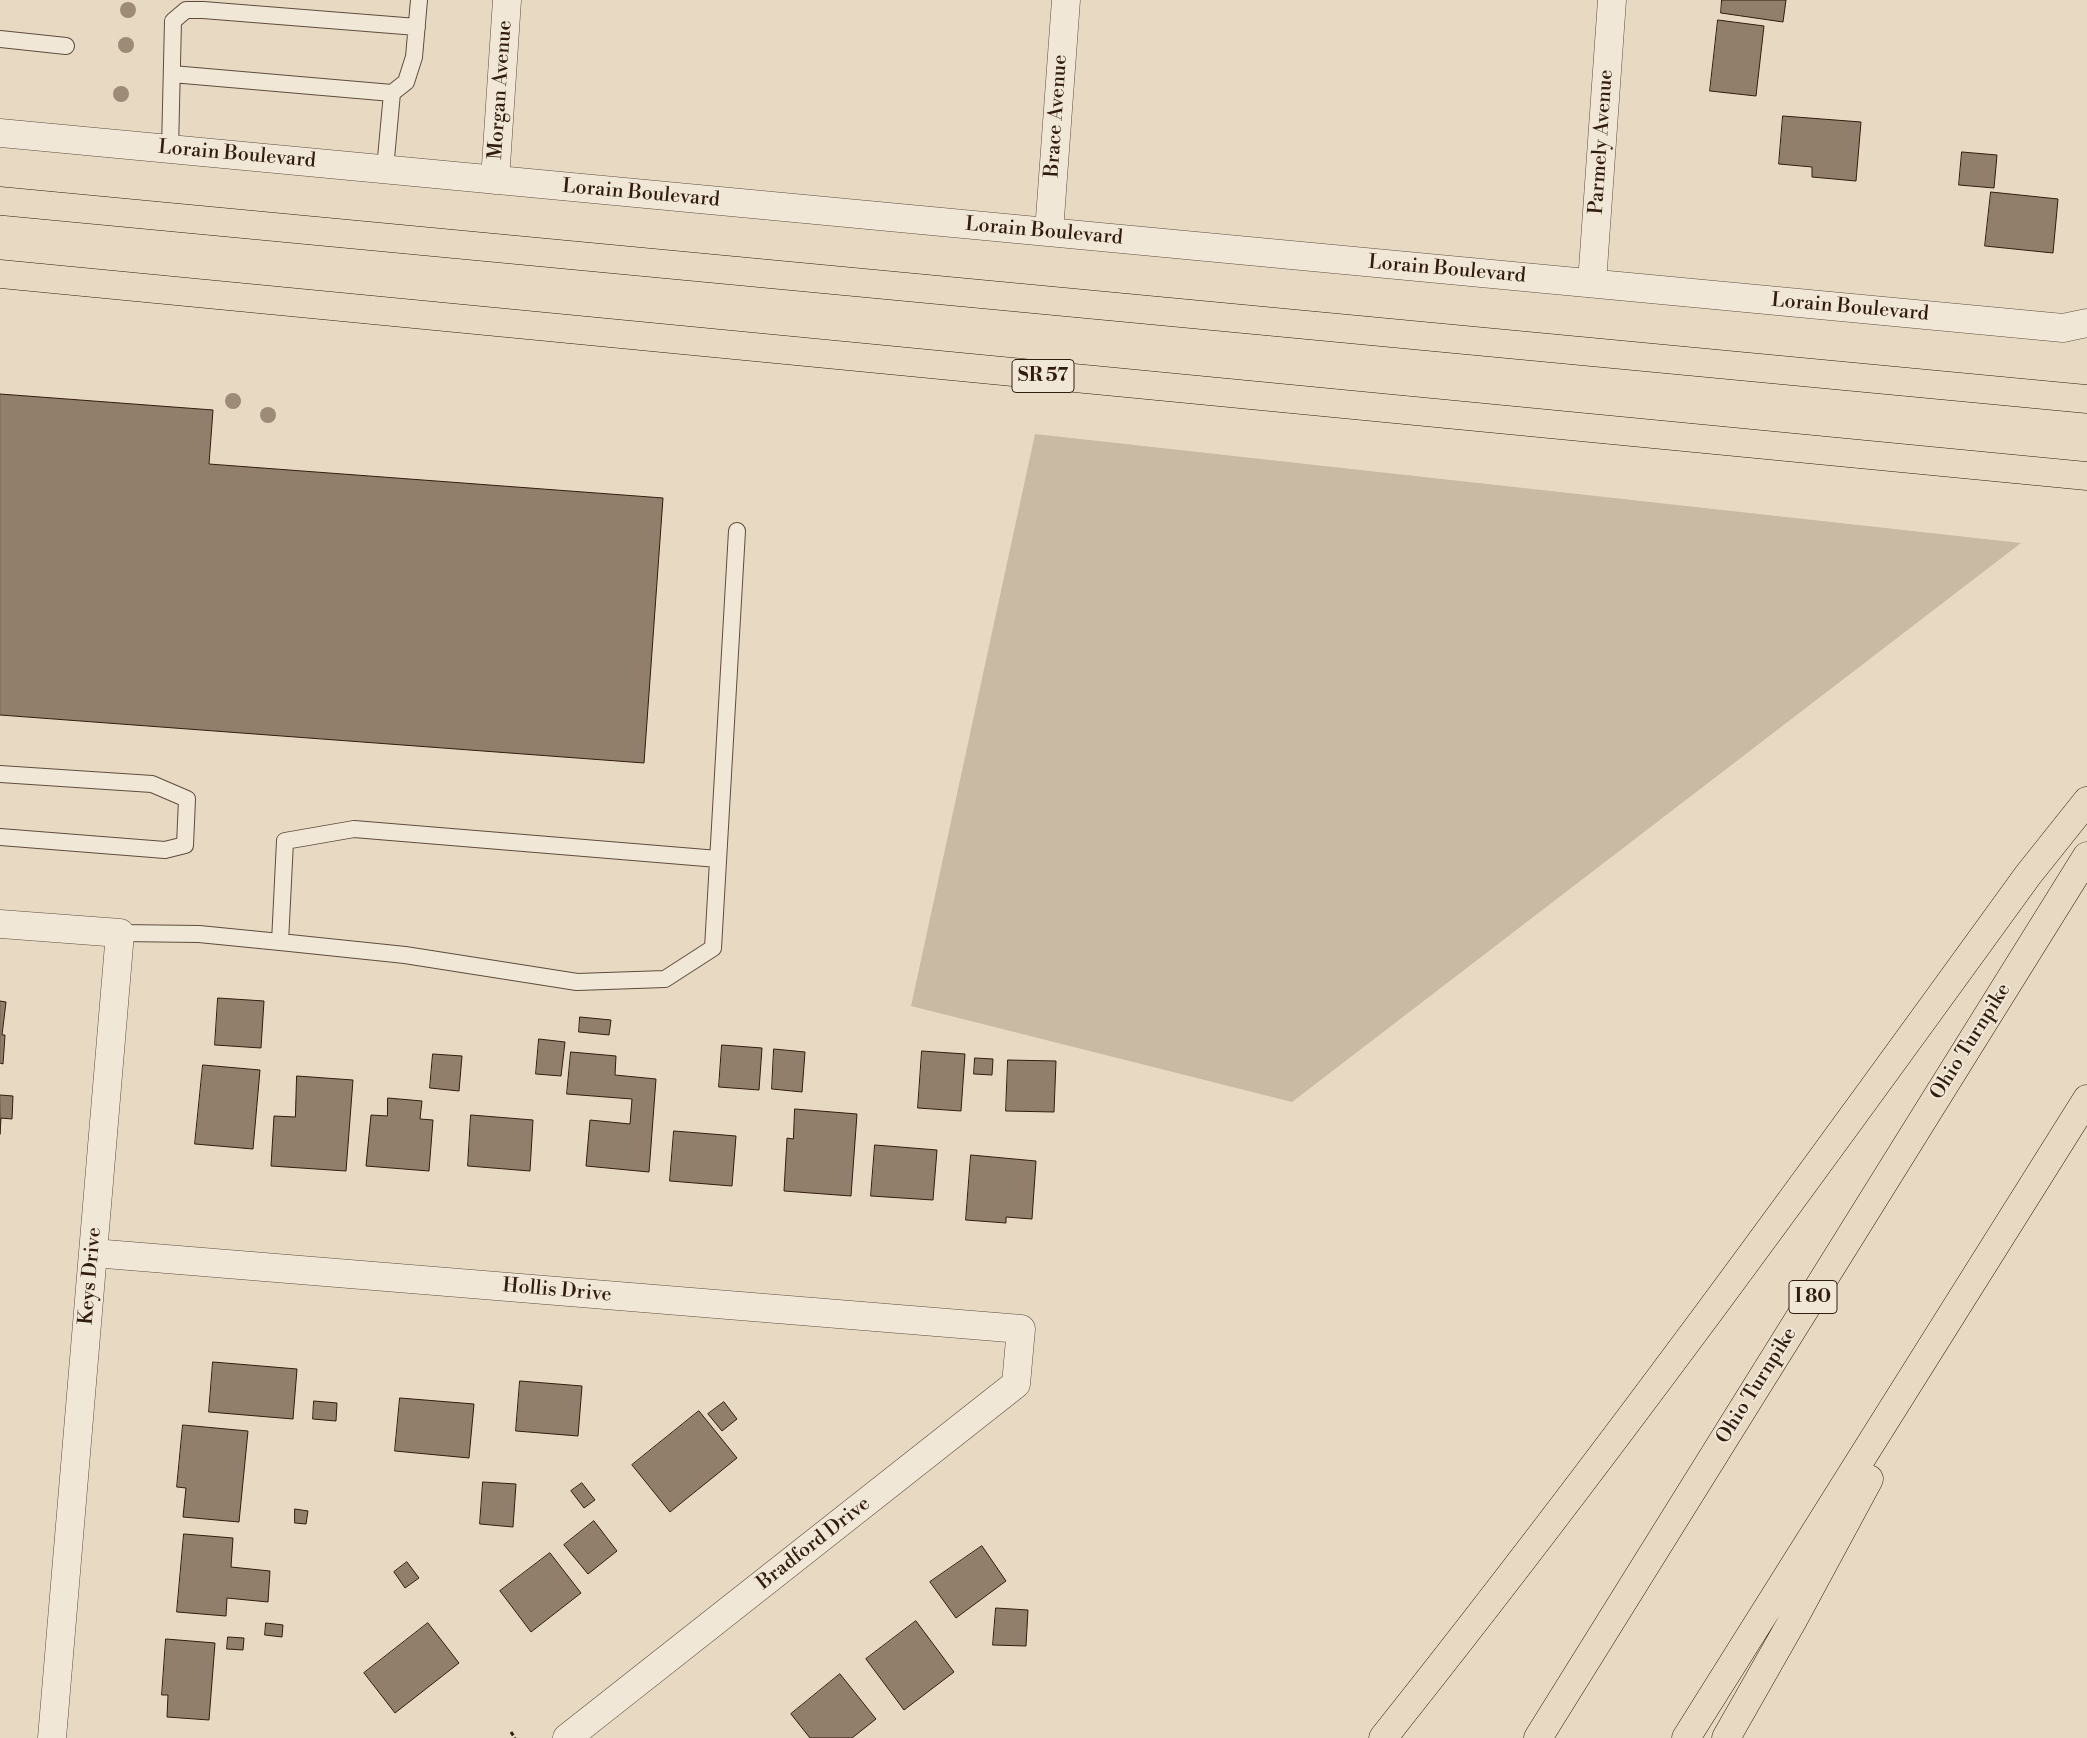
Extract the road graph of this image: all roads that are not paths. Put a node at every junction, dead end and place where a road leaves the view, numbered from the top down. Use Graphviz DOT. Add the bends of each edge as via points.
graph roads {
  1 [pos="419,0"];
  2 [pos="507,0"];
  3 [pos="1066,0"];
  4 [pos="1612,0"];
  5 [pos="417,27"];
  6 [pos="0,40"];
  7 [pos="66,46"];
  8 [pos="172,74"];
  9 [pos="392,93"];
  10 [pos="0,133"];
  11 [pos="170,149"];
  12 [pos="386,169"];
  13 [pos="495,180"];
  14 [pos="0,201"];
  15 [pos="1049,232"];
  16 [pos="0,274"];
  17 [pos="1592,283"];
  18 [pos="2087,323"];
  19 [pos="2087,399"];
  20 [pos="2087,476"];
  21 [pos="737,531"];
  22 [pos="0,774"];
  23 [pos="2087,801"];
  24 [pos="0,837"];
  25 [pos="2087,856"];
  26 [pos="718,859"];
  27 [pos="0,924"];
  28 [pos="120,933"];
  29 [pos="280,942"];
  30 [pos="2087,1099"];
  31 [pos="92,1253"];
  32 [pos="1979,1273"];
  33 [pos="1022,1329"];
  34 [pos="52,1738"];
  35 [pos="568,1738"];
  36 [pos="1383,1738"];
  37 [pos="1538,1738"];
  38 [pos="1686,1738"];
  39 [pos="1726,1738"];
  1 -- 5 [label="lane"];
  2 -- 13 [label="street, Morgan Avenue"];
  3 -- 15 [label="street, Brace Avenue"];
  4 -- 17 [label="street, Parmely Avenue"];
  5 -- 8 [label="lane" via="186,10 173,21"];
  5 -- 9 [label="lane" via="414,57 406,82"];
  6 -- 7 [label="lane"];
  8 -- 9 [label="lane"];
  8 -- 11 [label="lane"];
  9 -- 12 [label="lane"];
  10 -- 11 [label="street, Lorain Boulevard"];
  11 -- 12 [label="street, Lorain Boulevard"];
  12 -- 13 [label="street, Lorain Boulevard"];
  13 -- 15 [label="street, Lorain Boulevard"];
  14 -- 19 [label="highway"];
  15 -- 17 [label="street, Lorain Boulevard"];
  16 -- 20 [label="highway, SR 57"];
  17 -- 18 [label="street, Lorain Boulevard" via="2063,328"];
  21 -- 26 [label="lane"];
  22 -- 24 [label="lane" via="152,784 187,799 185,845 164,850"];
  23 -- 36 [label="highway" via="2028,875 1609,1445"];
  25 -- 37 [label="highway, Ohio Turnpike / I 80"];
  26 -- 29 [label="lane" via="713,948 665,979 577,982 405,955"];
  26 -- 29 [label="lane" via="354,829 286,841"];
  27 -- 28 [label="street"];
  28 -- 29 [label="lane" via="199,934"];
  28 -- 31 [label="street, Keys Drive"];
  30 -- 32 [label="highway"];
  31 -- 33 [label="street, Hollis Drive"];
  31 -- 34 [label="street, Keys Drive"];
  32 -- 38 [label="highway"];
  32 -- 39 [label="highway"];
  33 -- 35 [label="street, Bradford Drive" via="1016,1384"];
}
